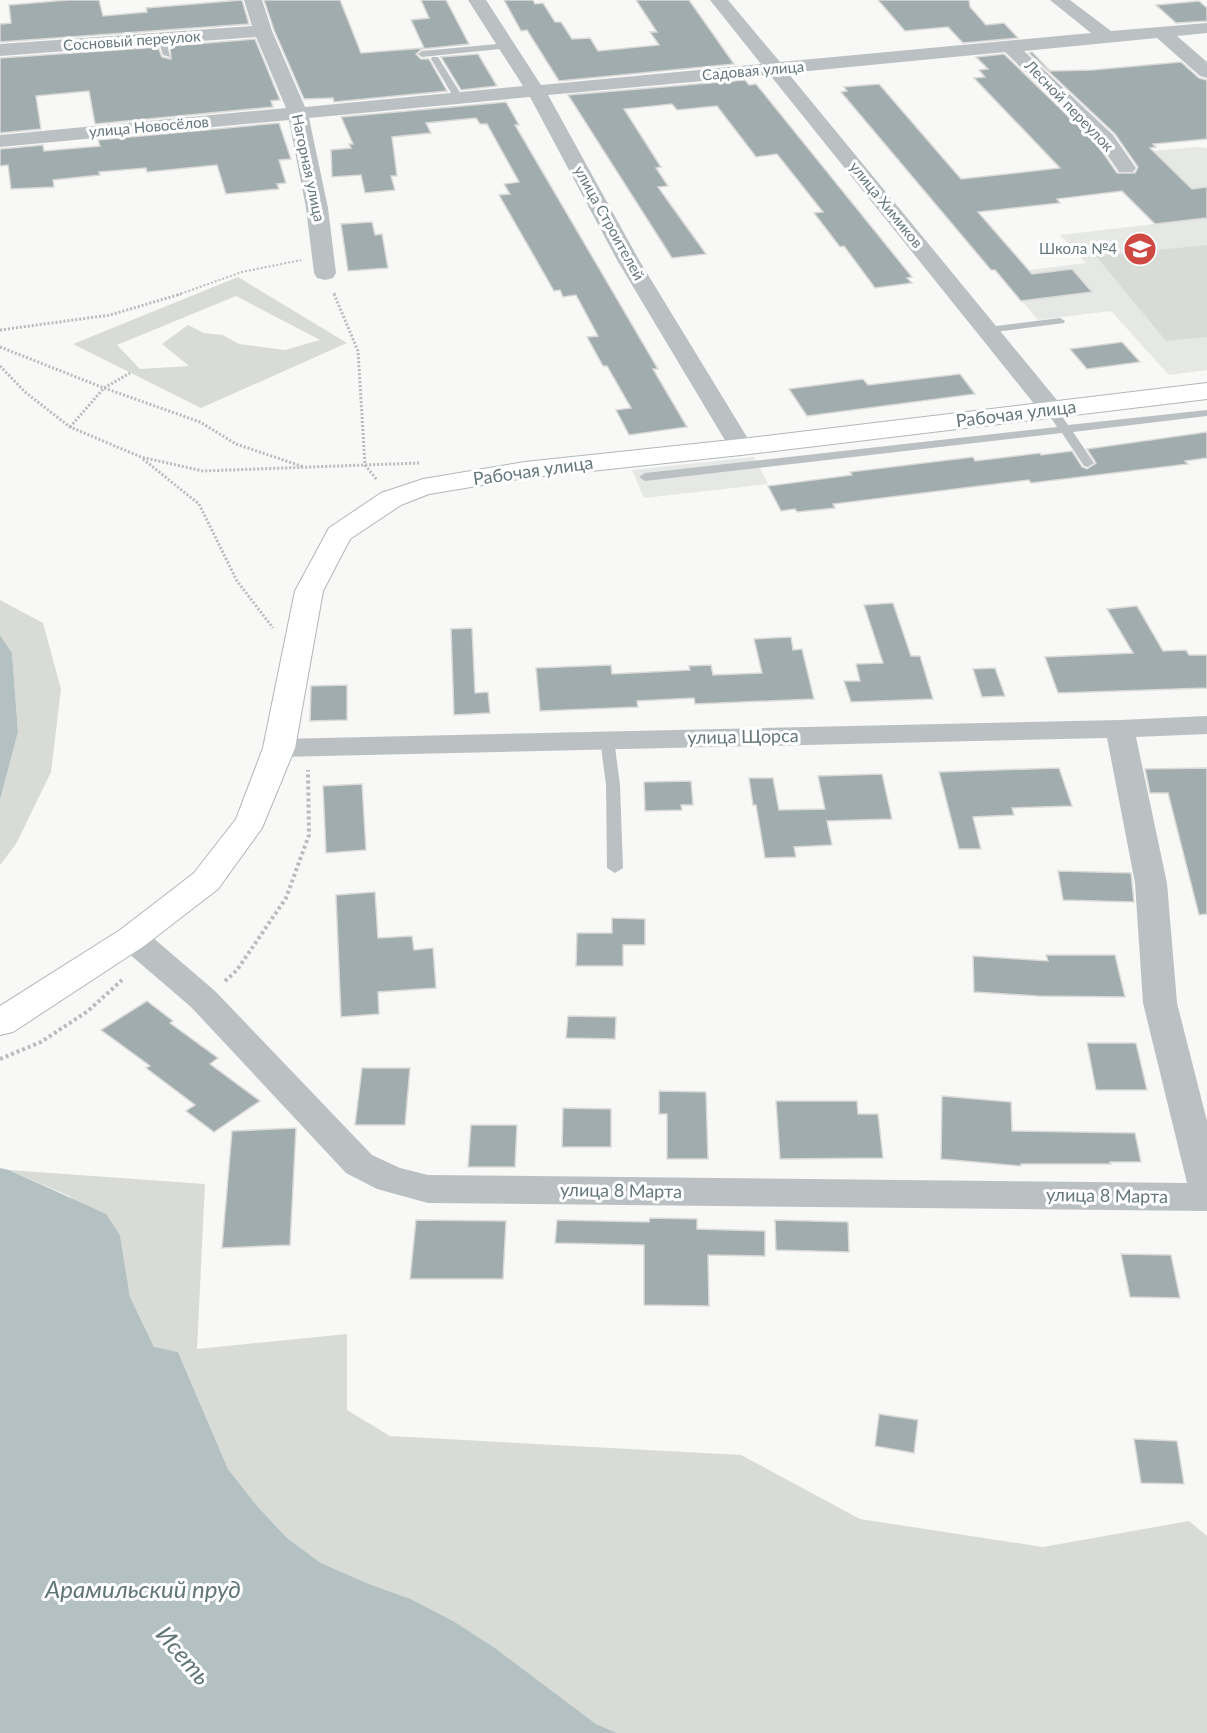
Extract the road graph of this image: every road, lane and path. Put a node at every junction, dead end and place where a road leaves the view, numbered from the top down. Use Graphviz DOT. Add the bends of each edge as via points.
graph roads {
  1 [pos="253,0"];
  2 [pos="477,0"];
  3 [pos="719,0"];
  4 [pos="1059,0"];
  5 [pos="1207,28"];
  6 [pos="263,31"];
  7 [pos="1161,32"];
  8 [pos="1107,38"];
  9 [pos="507,46"];
  10 [pos="1010,47"];
  11 [pos="0,50"];
  12 [pos="422,54"];
  13 [pos="435,60"];
  14 [pos="776,69"];
  15 [pos="1207,72"];
  16 [pos="536,91"];
  17 [pos="459,99"];
  18 [pos="298,114"];
  19 [pos="0,141"];
  20 [pos="1126,168"];
  21 [pos="325,265"];
  22 [pos="1060,321"];
  23 [pos="0,330"];
  24 [pos="988,330"];
  25 [pos="0,346"];
  26 [pos="0,366"];
  27 [pos="130,373"];
  28 [pos="104,388"];
  29 [pos="1207,391"];
  30 [pos="1207,413"];
  31 [pos="1059,420"];
  32 [pos="70,427"];
  33 [pos="741,447"];
  34 [pos="141,458"];
  35 [pos="1088,463"];
  36 [pos="420,464"];
  37 [pos="365,465"];
  38 [pos="307,468"];
  39 [pos="645,477"];
  40 [pos="391,499"];
  41 [pos="276,631"];
  42 [pos="1207,724"];
  43 [pos="1120,729"];
  44 [pos="607,739"];
  45 [pos="279,748"];
  46 [pos="309,748"];
  47 [pos="615,868"];
  48 [pos="142,946"];
  49 [pos="202,999"];
  50 [pos="0,1023"];
  51 [pos="0,1059"];
  52 [pos="1207,1192"];
  53 [pos="1207,1197"];
  1 -- 6 [label="street, Нагорная улица"];
  2 -- 9 [label="street, улица Строителей"];
  3 -- 14 [label="street, улица Химиков"];
  4 -- 8 [label="street"];
  5 -- 7 [label="street, Садовая улица"];
  6 -- 11 [label="street, Сосновый переулок" via="164,47"];
  6 -- 18 [label="street, Нагорная улица"];
  7 -- 8 [label="street, Садовая улица"];
  7 -- 15 [label="street"];
  8 -- 10 [label="street, Садовая улица"];
  9 -- 12 [label="lane"];
  9 -- 16 [label="street, улица Строителей"];
  10 -- 14 [label="street, Садовая улица"];
  10 -- 20 [label="street, Лесной переулок" via="1106,139"];
  13 -- 17 [label="lane"];
  14 -- 16 [label="street, Садовая улица"];
  14 -- 24 [label="street, улица Химиков"];
  16 -- 17 [label="street, Садовая улица"];
  16 -- 33 [label="street, улица Строителей" via="628,260"];
  17 -- 18 [label="street, Садовая улица"];
  18 -- 19 [label="street, улица Новосёлов"];
  18 -- 21 [label="street, Нагорная улица"];
  21 -- 23 [label="path" via="288,261 144,306 76,322"];
  21 -- 37 [label="path" via="358,351"];
  22 -- 24 [label="lane"];
  24 -- 31 [label="street, улица Химиков"];
  25 -- 28 [label="path"];
  26 -- 32 [label="path" via="25,392"];
  27 -- 28 [label="path"];
  28 -- 32 [label="path"];
  28 -- 38 [label="path" via="200,422 236,444"];
  29 -- 31 [label="main road, Рабочая улица"];
  30 -- 31 [label="lane"];
  31 -- 33 [label="main road, Рабочая улица"];
  31 -- 35 [label="lane"];
  31 -- 39 [label="lane"];
  32 -- 34 [label="path"];
  33 -- 40 [label="main road, Рабочая улица" via="525,470 423,487"];
  34 -- 38 [label="path" via="203,471"];
  34 -- 41 [label="path" via="199,504 237,580"];
  36 -- 37 [label="path"];
  37 -- 38 [label="path"];
  37 -- 40 [label="path"];
  40 -- 45 [label="main road, Рабочая улица" via="339,534 309,591"];
  42 -- 43 [label="street, улица Щорса"];
  43 -- 44 [label="street, улица Щорса"];
  43 -- 52 [label="street" via="1151,883 1160,1003"];
  44 -- 46 [label="street, улица Щорса"];
  44 -- 47 [label="lane" via="614,785"];
  45 -- 46 [label="street, улица Щорса"];
  45 -- 48 [label="main road, Рабочая улица" via="250,821 206,881"];
  46 -- 49 [label="path" via="309,835 286,898 237,970"];
  48 -- 49 [label="street, улица 8 Марта"];
  48 -- 50 [label="main road, Рабочая улица"];
  48 -- 51 [label="path" via="88,1011 41,1042"];
  49 -- 53 [label="street, улица 8 Марта" via="359,1164 390,1179 428,1189"];
}
